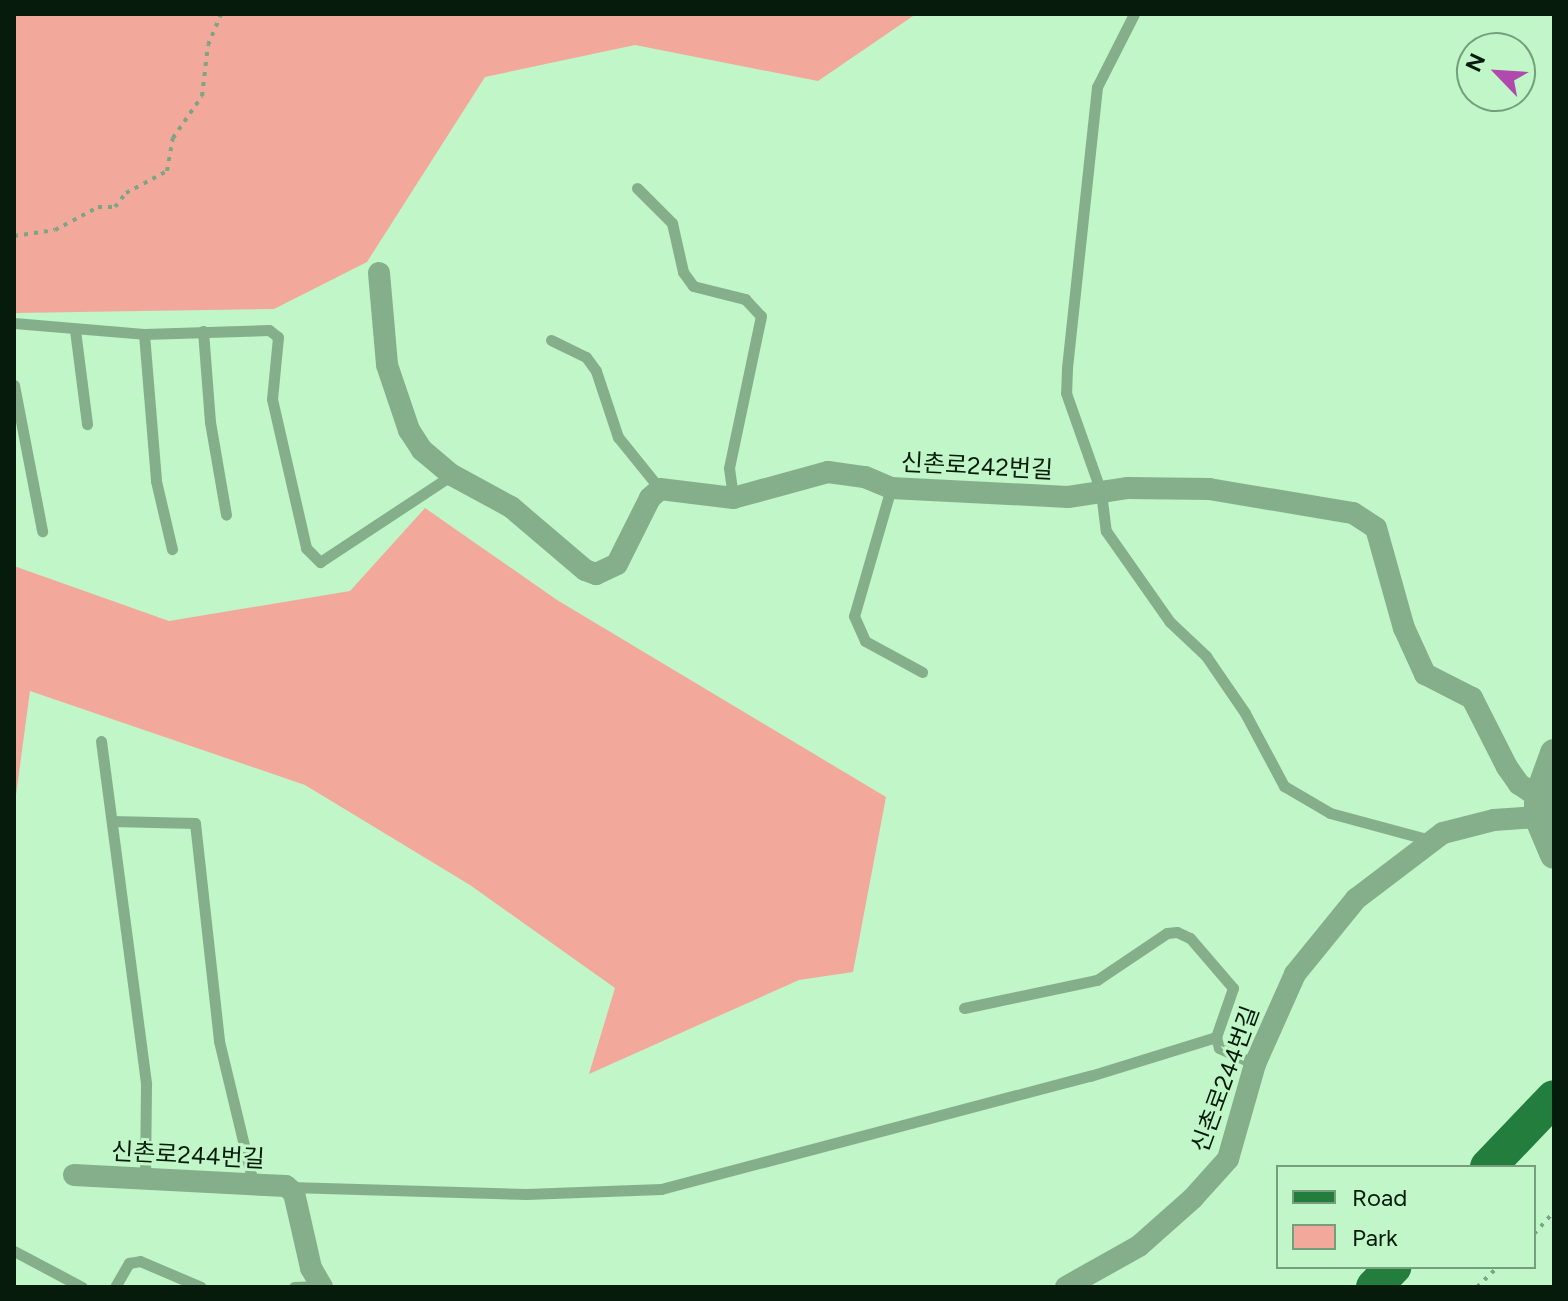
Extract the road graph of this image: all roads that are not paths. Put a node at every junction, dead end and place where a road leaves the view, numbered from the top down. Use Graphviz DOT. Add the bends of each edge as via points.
graph roads {
  1 [pos="1134,14"];
  2 [pos="637,188"];
  3 [pos="379,273"];
  4 [pos="14,323"];
  5 [pos="75,330"];
  6 [pos="203,331"];
  7 [pos="144,334"];
  8 [pos="551,340"];
  9 [pos="14,385"];
  10 [pos="87,424"];
  11 [pos="452,475"];
  12 [pos="891,488"];
  13 [pos="660,489"];
  14 [pos="1101,492"];
  15 [pos="733,498"];
  16 [pos="226,515"];
  17 [pos="42,531"];
  18 [pos="172,549"];
  19 [pos="922,672"];
  20 [pos="101,741"];
  21 [pos="1554,753"];
  22 [pos="1538,807"];
  23 [pos="112,821"];
  24 [pos="1430,840"];
  25 [pos="1554,855"];
  26 [pos="964,1008"];
  27 [pos="1216,1037"];
  28 [pos="1255,1064"];
  29 [pos="1554,1098"];
  30 [pos="1490,1165"];
  31 [pos="74,1175"];
  32 [pos="145,1180"];
  33 [pos="253,1183"];
  34 [pos="286,1186"];
  35 [pos="14,1251"];
  36 [pos="1391,1269"];
  37 [pos="322,1286"];
  38 [pos="82,1287"];
  39 [pos="115,1287"];
  40 [pos="201,1287"];
  41 [pos="294,1287"];
  42 [pos="1066,1287"];
  43 [pos="1374,1287"];
  1 -- 14 [label="lane" via="1094,100 1067,368 1072,415"];
  2 -- 15 [label="lane" via="672,223 683,272 693,286 745,299 761,316 729,468"];
  3 -- 11 [label="street" via="387,365 401,409 422,450"];
  4 -- 5 [label="lane"];
  5 -- 7 [label="lane"];
  5 -- 10 [label="lane"];
  6 -- 7 [label="lane"];
  6 -- 11 [label="lane" via="269,330 278,337 272,399 306,548 320,562"];
  6 -- 16 [label="lane" via="210,422"];
  7 -- 18 [label="lane" via="156,481"];
  8 -- 13 [label="lane" via="591,364 618,437"];
  9 -- 17 [label="lane"];
  11 -- 13 [label="street" via="511,507 596,574 617,564 650,498"];
  12 -- 14 [label="street, 신촌로242번길" via="1068,497"];
  12 -- 15 [label="street, 신촌로242번길" via="865,477 828,472"];
  12 -- 19 [label="lane" via="854,616 865,641"];
  13 -- 15 [label="street, 신촌로242번길"];
  14 -- 22 [label="street, 신촌로242번길" via="1209,489 1367,519 1376,528 1417,662 1436,682 1472,698 1482,709 1507,767"];
  14 -- 24 [label="lane" via="1106,531 1122,560 1170,622 1206,656 1245,713 1284,786 1330,813"];
  20 -- 23 [label="lane"];
  21 -- 22 [label="street"];
  22 -- 24 [label="street, 신촌로244번길"];
  22 -- 25 [label="street"];
  23 -- 32 [label="lane" via="146,1084"];
  23 -- 33 [label="lane" via="195,823 219,1041"];
  24 -- 28 [label="street, 신촌로244번길" via="1356,899 1306,957"];
  26 -- 27 [label="lane" via="1097,980 1167,933 1177,932 1190,938 1233,988"];
  27 -- 28 [label="lane" via="1228,1055"];
  27 -- 34 [label="lane" via="1090,1076 661,1189 526,1194"];
  28 -- 42 [label="street, 신촌로244번길" via="1236,1140 1213,1179 1139,1246"];
  29 -- 30 [label="main road"];
  31 -- 32 [label="street, 신촌로244번길"];
  32 -- 33 [label="street, 신촌로244번길"];
  33 -- 34 [label="street, 신촌로244번길"];
  34 -- 37 [label="street, 신촌로244번길" via="294,1193 311,1268"];
  35 -- 38 [label="lane"];
  36 -- 43 [label="main road"];
  37 -- 41 [label="lane"];
  39 -- 40 [label="lane" via="129,1263 140,1261"];
}
